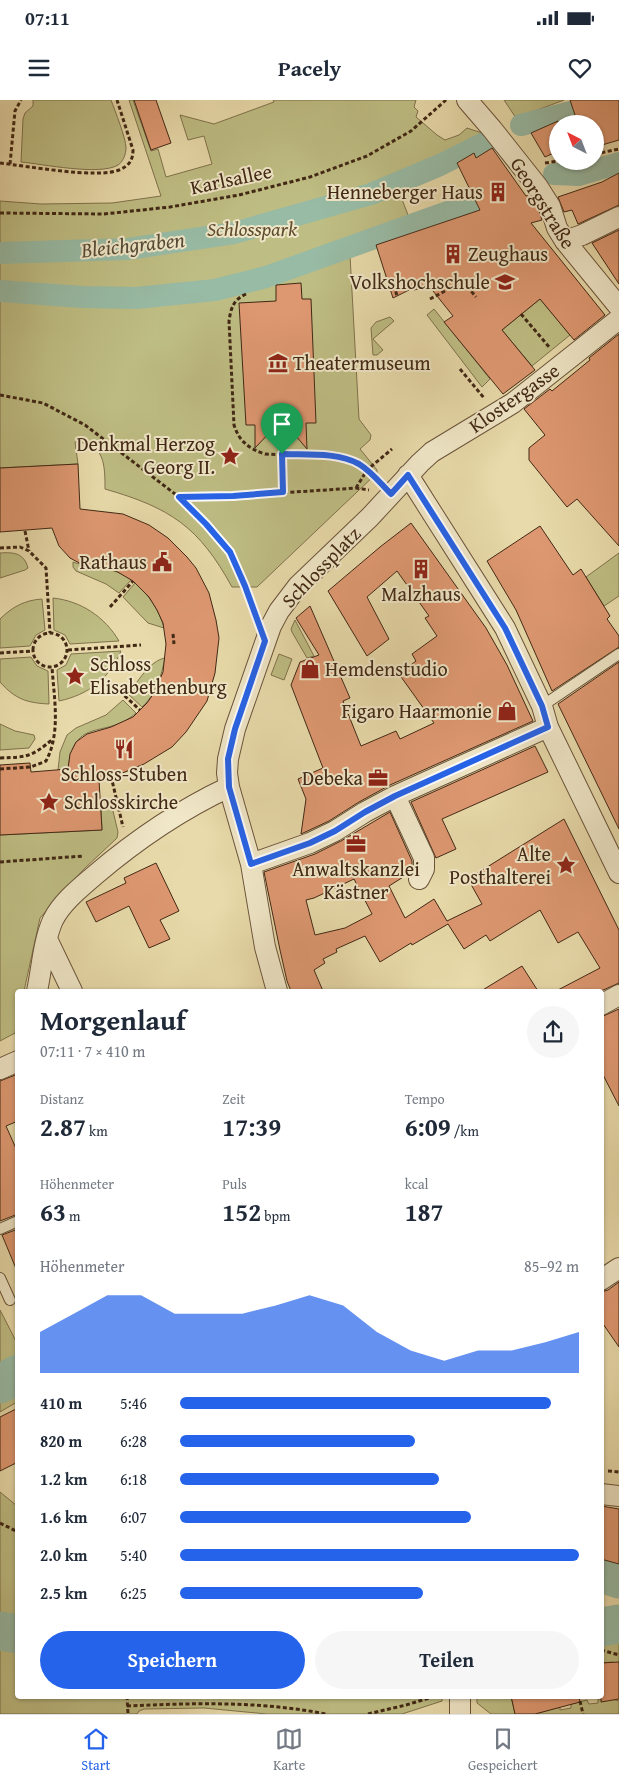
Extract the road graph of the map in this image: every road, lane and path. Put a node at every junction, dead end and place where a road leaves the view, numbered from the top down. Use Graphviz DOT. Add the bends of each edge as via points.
graph roads {
  1 [pos="21,100"];
  2 [pos="117,100"];
  3 [pos="447,100"];
  4 [pos="467,100"];
  5 [pos="619,149"];
  6 [pos="604,152"];
  7 [pos="0,163"];
  8 [pos="10,164"];
  9 [pos="0,213"];
  10 [pos="619,217"];
  11 [pos="565,241"];
  12 [pos="394,285"];
  13 [pos="246,294"];
  14 [pos="397,296"];
  15 [pos="476,297"];
  16 [pos="430,298"];
  17 [pos="619,307"];
  18 [pos="521,314"];
  19 [pos="619,319"];
  20 [pos="563,364"];
  21 [pos="460,369"];
  22 [pos="0,395"];
  23 [pos="508,406"];
  24 [pos="281,429"];
  25 [pos="392,449"];
  26 [pos="282,454"];
  27 [pos="367,470"];
  28 [pos="408,475"];
  29 [pos="356,488"];
  30 [pos="283,492"];
  31 [pos="391,494"];
  32 [pos="179,497"];
  33 [pos="25,531"];
  34 [pos="0,548"];
  35 [pos="29,551"];
  36 [pos="133,581"];
  37 [pos="110,607"];
  38 [pos="50,633"];
  39 [pos="173,634"];
  40 [pos="265,641"];
  41 [pos="174,644"];
  42 [pos="141,645"];
  43 [pos="68,650"];
  44 [pos="33,652"];
  45 [pos="0,653"];
  46 [pos="619,654"];
  47 [pos="52,667"];
  48 [pos="115,687"];
  49 [pos="542,706"];
  50 [pos="140,710"];
  51 [pos="548,727"];
  52 [pos="53,739"];
  53 [pos="0,758"];
  54 [pos="3,771"];
  55 [pos="111,776"];
  56 [pos="229,787"];
  57 [pos="395,796"];
  58 [pos="117,805"];
  59 [pos="87,856"];
  60 [pos="0,862"];
  61 [pos="251,864"];
  62 [pos="618,868"];
  63 [pos="419,879"];
  64 [pos="47,940"];
  65 [pos="37,989"];
  66 [pos="71,989"];
  67 [pos="276,989"];
  68 [pos="619,995"];
  69 [pos="604,1003"];
  70 [pos="15,1062"];
  71 [pos="0,1069"];
  72 [pos="15,1222"];
  73 [pos="0,1229"];
  74 [pos="619,1268"];
  75 [pos="0,1278"];
  76 [pos="604,1278"];
  77 [pos="10,1300"];
  78 [pos="608,1471"];
  79 [pos="619,1472"];
  80 [pos="604,1494"];
  81 [pos="619,1496"];
  82 [pos="0,1523"];
  83 [pos="15,1530"];
  84 [pos="604,1651"];
  85 [pos="619,1655"];
  86 [pos="127,1699"];
  87 [pos="426,1699"];
  88 [pos="460,1699"];
  89 [pos="580,1701"];
  90 [pos="126,1706"];
  91 [pos="128,1714"];
  92 [pos="326,1714"];
  93 [pos="368,1714"];
  94 [pos="460,1714"];
  95 [pos="583,1714"];
  1 -- 8 [label="path" via="15,111"];
  2 -- 8 [label="path" via="133,150 129,164 119,170 68,172"];
  3 -- 9 [label="path, Karlsallee" via="411,131 367,156 310,177 170,207 104,214"];
  4 -- 11 [label="street, Georgstraße" via="534,181 550,206"];
  5 -- 6 [label="path"];
  7 -- 8 [label="path"];
  10 -- 11 [label="street"];
  11 -- 17 [label="street, Georgstraße"];
  12 -- 14 [label="path"];
  13 -- 26 [label="path" via="234,301 229,322 234,425 242,440 254,451"];
  15 -- 16 [label="path" via="462,280"];
  18 -- 20 [label="path"];
  19 -- 20 [label="street, Klostergasse"];
  20 -- 23 [label="street, Klostergasse"];
  21 -- 23 [label="path" via="485,400 498,395"];
  22 -- 32 [label="path" via="43,403 85,425"];
  23 -- 28 [label="street, Klostergasse" via="432,452"];
  24 -- 26 [label="path"];
  25 -- 27 [label="path"];
  26 -- 27 [label="path" via="341,458"];
  26 -- 30 [label="path"];
  27 -- 29 [label="path"];
  27 -- 31 [label="path"];
  28 -- 31 [label="street, Schlossplatz"];
  28 -- 49 [label="street" via="505,628"];
  29 -- 30 [label="path"];
  29 -- 31 [label="path"];
  30 -- 32 [label="path"];
  31 -- 40 [label="street, Schlossplatz" via="298,586 279,611"];
  32 -- 40 [label="path" via="230,552"];
  33 -- 35 [label="path"];
  34 -- 35 [label="path" via="20,547"];
  35 -- 38 [label="path" via="46,568"];
  36 -- 37 [label="path"];
  38 -- 43 [label="path" via="63,638"];
  38 -- 44 [label="path" via="38,638"];
  39 -- 41 [label="path"];
  40 -- 56 [label="street, Schlossplatz" via="230,746"];
  42 -- 43 [label="path"];
  43 -- 47 [label="path" via="64,662"];
  44 -- 45 [label="path"];
  44 -- 47 [label="path" via="40,664"];
  46 -- 49 [label="lane"];
  47 -- 52 [label="path" via="56,729"];
  48 -- 50 [label="path"];
  49 -- 51 [label="street"];
  51 -- 57 [label="street"];
  51 -- 62 [label="street"];
  52 -- 53 [label="path" via="35,754"];
  52 -- 54 [label="path" via="46,761"];
  55 -- 58 [label="path"];
  56 -- 61 [label="street, Schlossplatz"];
  56 -- 64 [label="street" via="207,797 120,853 65,903"];
  57 -- 61 [label="street" via="310,843"];
  57 -- 63 [label="street" via="424,858 424,869"];
  59 -- 60 [label="path"];
  61 -- 67 [label="street, Schlossplatz" via="265,947"];
  64 -- 65 [label="street"];
  64 -- 66 [label="street"];
  68 -- 69 [label="street"];
  70 -- 71 [label="street"];
  72 -- 73 [label="lane"];
  74 -- 76 [label="street"];
  75 -- 77 [label="lane"];
  78 -- 79 [label="path"];
  80 -- 81 [label="street"];
  82 -- 83 [label="path"];
  84 -- 85 [label="path"];
  86 -- 90 [label="path"];
  87 -- 93 [label="path"];
  88 -- 94 [label="street"];
  89 -- 95 [label="path"];
  90 -- 91 [label="path"];
  90 -- 92 [label="path" via="199,1702 292,1708"];
}
